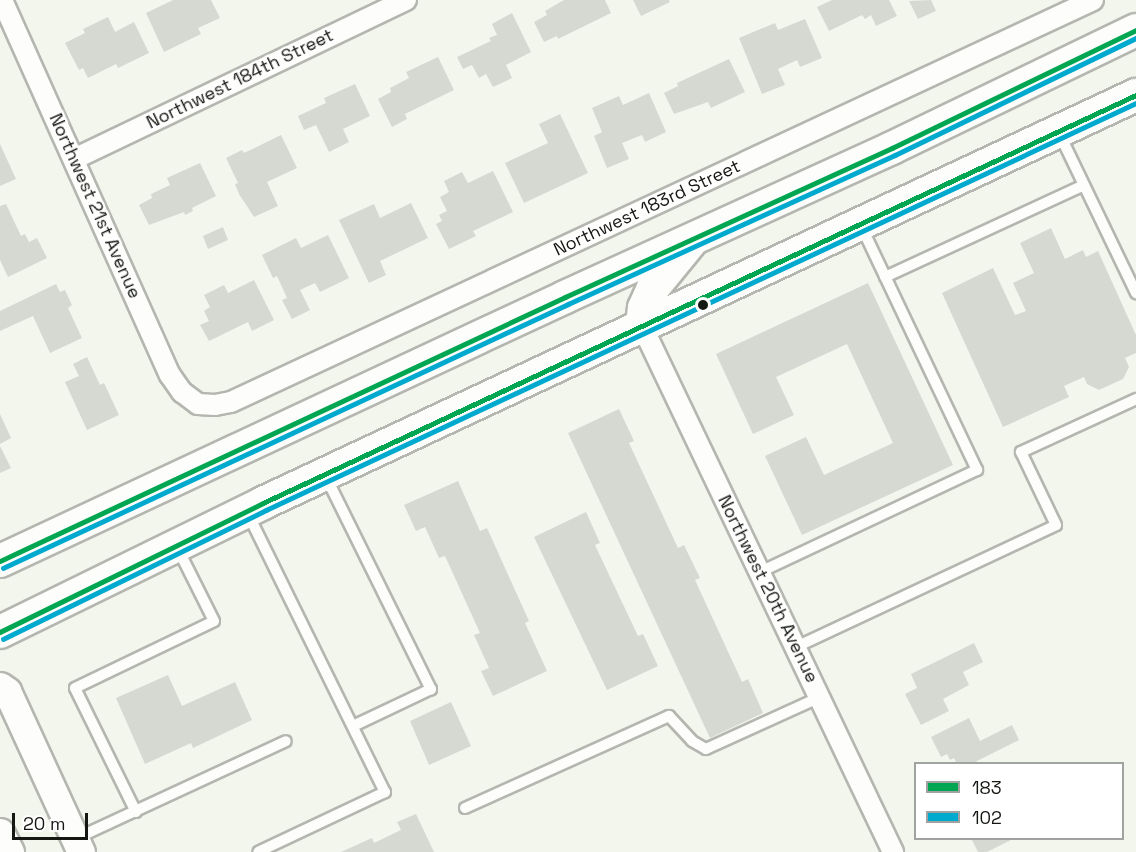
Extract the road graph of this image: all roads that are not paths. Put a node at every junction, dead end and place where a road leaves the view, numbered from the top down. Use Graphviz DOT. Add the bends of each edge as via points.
graph roads {
  1 [pos="2,0"];
  2 [pos="406,0"];
  3 [pos="1093,0"];
  4 [pos="1136,30"];
  5 [pos="1136,95"];
  6 [pos="1059,133"];
  7 [pos="74,159"];
  8 [pos="1084,185"];
  9 [pos="861,225"];
  10 [pos="695,237"];
  11 [pos="885,277"];
  12 [pos="1136,293"];
  13 [pos="642,326"];
  14 [pos="1136,399"];
  15 [pos="198,404"];
  16 [pos="325,474"];
  17 [pos="247,511"];
  18 [pos="176,545"];
  19 [pos="0,561"];
  20 [pos="760,572"];
  21 [pos="0,632"];
  22 [pos="796,647"];
  23 [pos="0,686"];
  24 [pos="819,698"];
  25 [pos="353,726"];
  26 [pos="286,741"];
  27 [pos="465,808"];
  28 [pos="136,812"];
  29 [pos="0,832"];
  30 [pos="78,845"];
  31 [pos="10,852"];
  32 [pos="258,852"];
  33 [pos="893,852"];
  1 -- 7 [label="street, Northwest 21st Avenue"];
  2 -- 7 [label="street, Northwest 184th Street"];
  3 -- 15 [label="street, Northwest 183rd Street" via="231,402"];
  4 -- 10 [label="main road" via="892,148"];
  5 -- 6 [label="main road"];
  6 -- 8 [label="lane"];
  6 -- 9 [label="main road"];
  7 -- 15 [label="street, Northwest 21st Avenue" via="170,375"];
  8 -- 11 [label="lane"];
  8 -- 12 [label="lane"];
  9 -- 11 [label="lane"];
  9 -- 13 [label="main road"];
  10 -- 13 [label="main road" via="653,288 644,308"];
  10 -- 19 [label="main road"];
  11 -- 20 [label="lane" via="977,470"];
  13 -- 16 [label="main road"];
  13 -- 20 [label="street, Northwest 20th Avenue"];
  14 -- 22 [label="lane" via="1021,452 1056,525"];
  16 -- 17 [label="main road"];
  16 -- 25 [label="lane" via="431,690"];
  17 -- 18 [label="main road"];
  17 -- 25 [label="lane"];
  18 -- 21 [label="main road"];
  18 -- 28 [label="lane" via="214,621 75,688"];
  20 -- 22 [label="street, Northwest 20th Avenue"];
  22 -- 24 [label="street, Northwest 20th Avenue"];
  23 -- 30 [label="main road" via="6,691"];
  24 -- 27 [label="lane" via="706,749 692,741 669,716"];
  24 -- 33 [label="street, Northwest 20th Avenue"];
  25 -- 32 [label="lane" via="385,792"];
  26 -- 28 [label="lane"];
  28 -- 30 [label="lane"];
  29 -- 31 [label="main road"];
}
